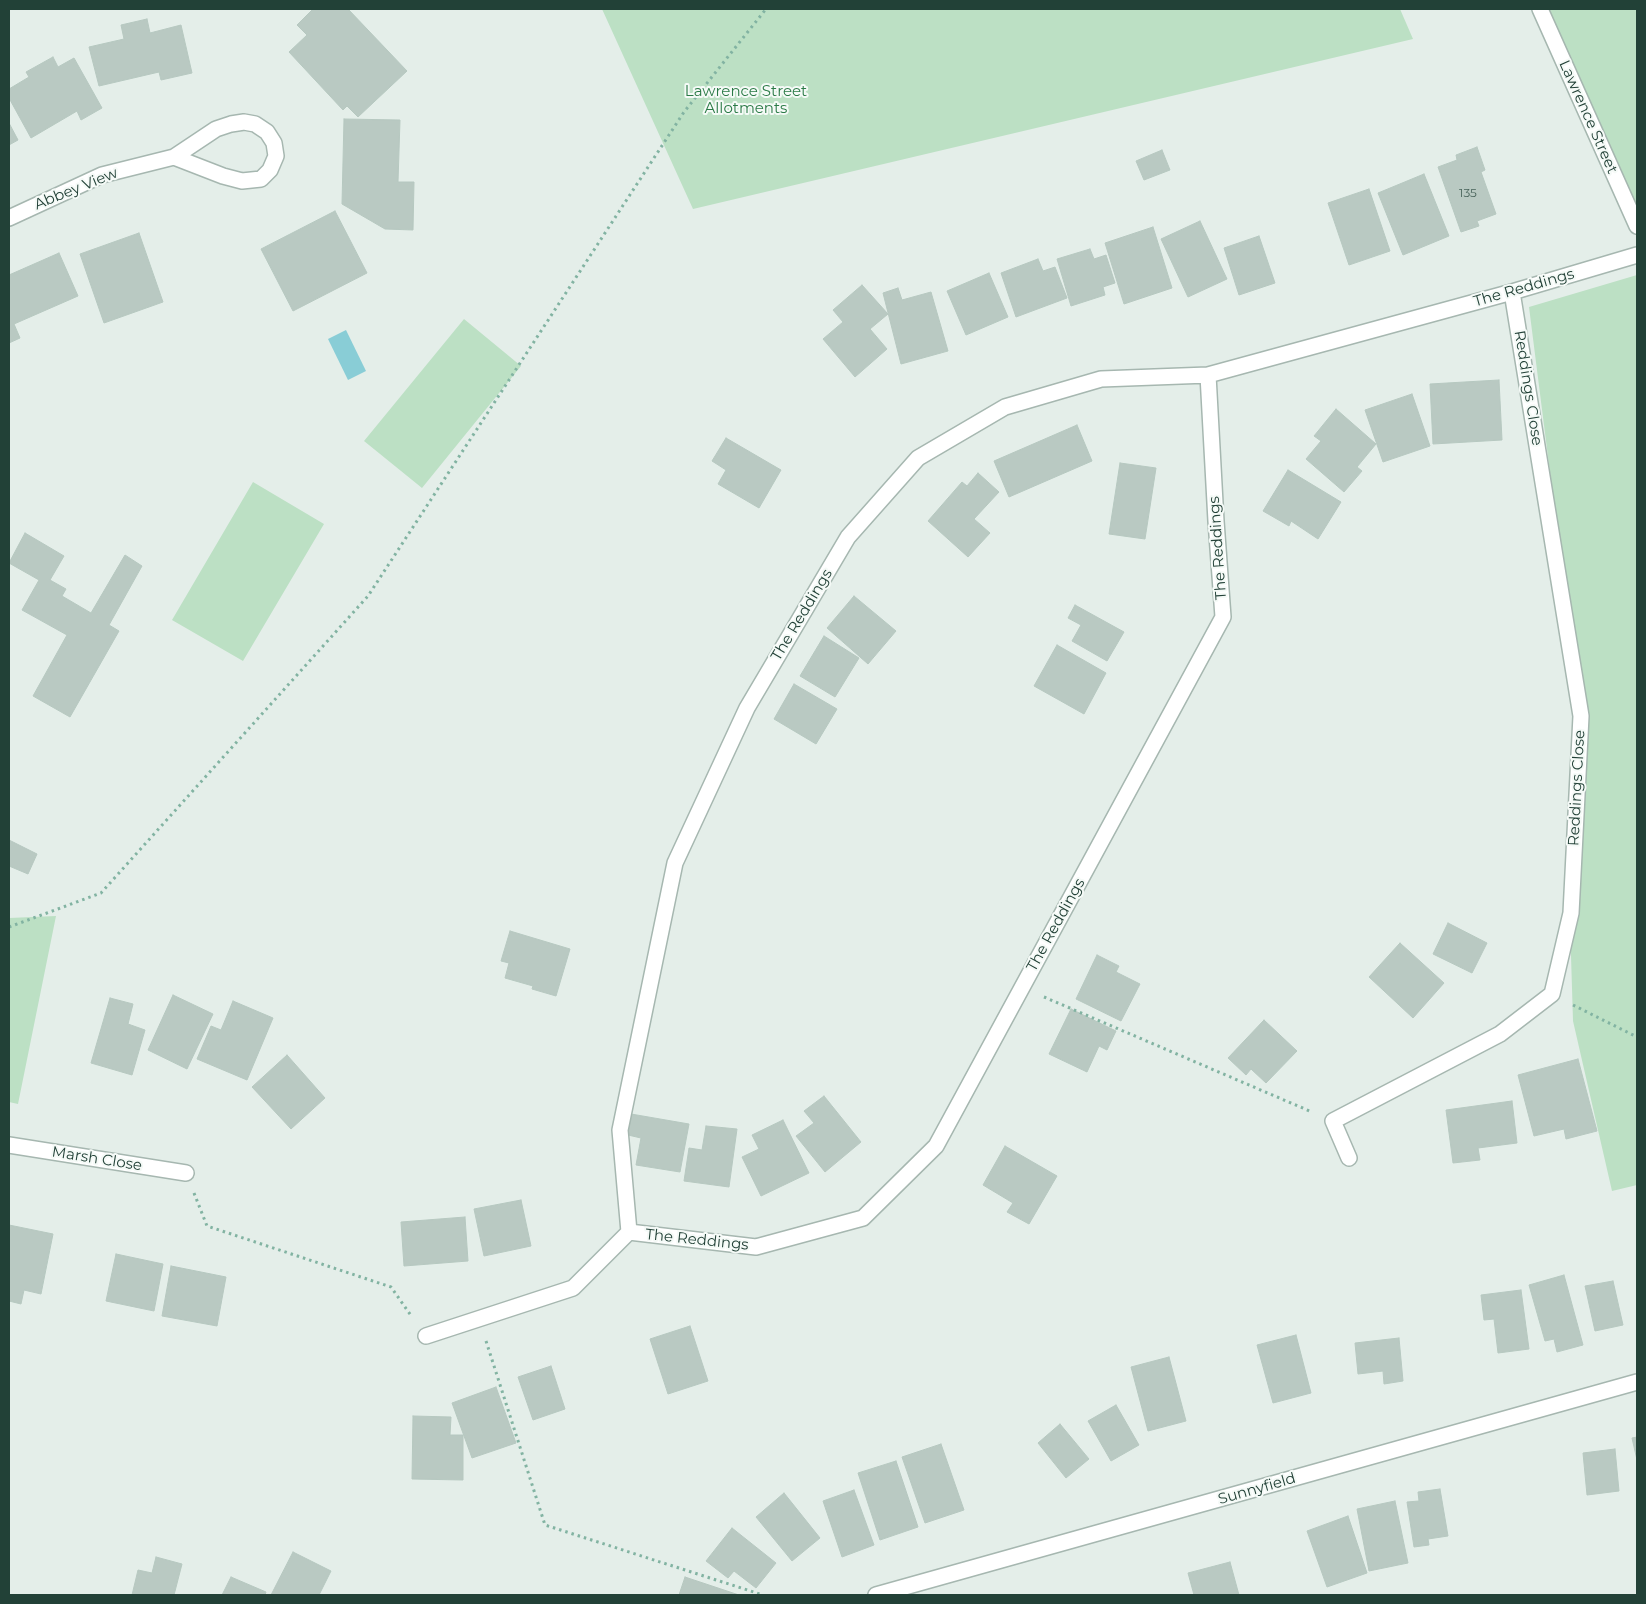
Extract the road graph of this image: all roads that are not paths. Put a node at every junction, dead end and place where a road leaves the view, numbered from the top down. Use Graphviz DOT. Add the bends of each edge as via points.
graph roads {
  1 [pos="1540,9"];
  2 [pos="174,157"];
  3 [pos="9,218"];
  4 [pos="1637,226"];
  5 [pos="1637,255"];
  6 [pos="1512,292"];
  7 [pos="1208,375"];
  8 [pos="9,1144"];
  9 [pos="1349,1158"];
  10 [pos="186,1172"];
  11 [pos="629,1232"];
  12 [pos="426,1336"];
  13 [pos="1637,1382"];
  14 [pos="876,1595"];
  1 -- 4 [label="street, Lawrence Street"];
  2 -- 2 [label="street, Abbey View" via="242,181 261,179 270,170 276,156 274,143 267,132 255,124 244,122 216,129"];
  2 -- 3 [label="street, Abbey View" via="102,175"];
  5 -- 6 [label="street, The Reddings"];
  6 -- 7 [label="street, The Reddings"];
  6 -- 9 [label="street, Reddings Close" via="1581,716 1571,913 1552,994 1500,1034 1333,1121"];
  7 -- 11 [label="street, The Reddings" via="1102,379 1005,407 918,458 848,537 747,708 675,862 620,1130"];
  7 -- 11 [label="street, The Reddings" via="1224,617 936,1146 863,1218 756,1247"];
  8 -- 10 [label="street, Marsh Close"];
  11 -- 12 [label="street, The Reddings" via="574,1288"];
  13 -- 14 [label="street, Sunnyfield"];
}
